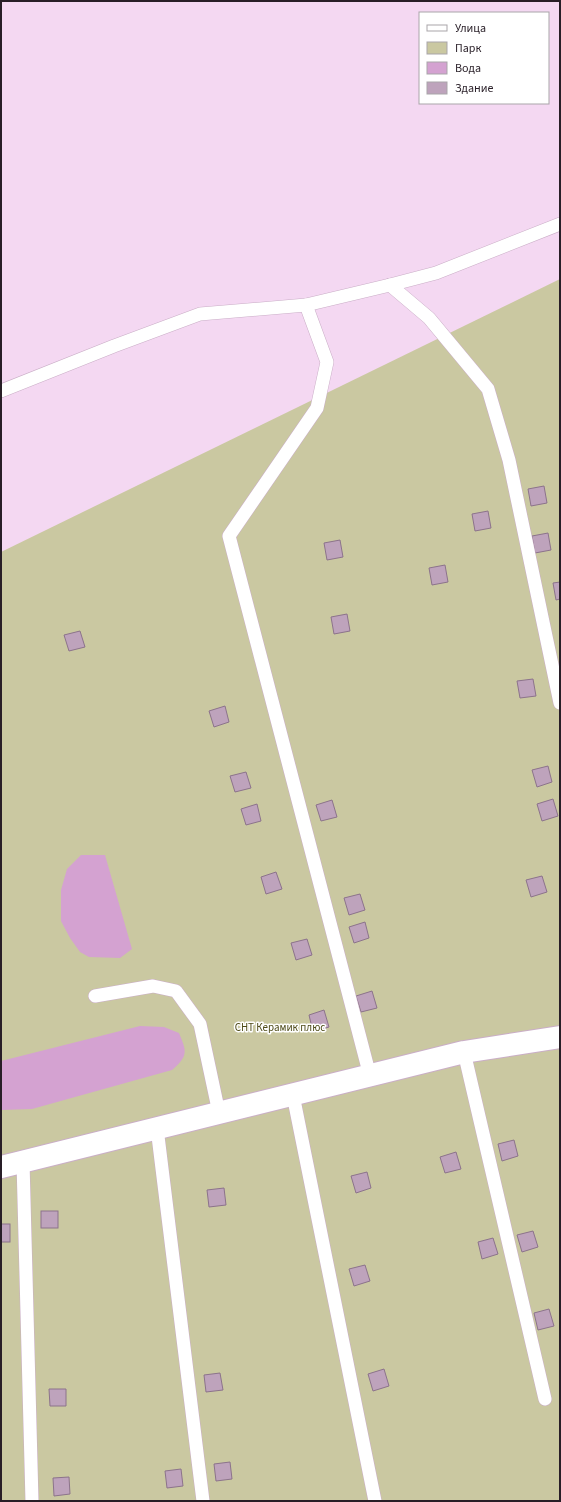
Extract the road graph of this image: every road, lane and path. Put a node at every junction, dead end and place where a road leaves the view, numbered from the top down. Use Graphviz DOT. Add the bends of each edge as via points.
graph roads {
  1 [pos="560,224"];
  2 [pos="390,285"];
  3 [pos="306,305"];
  4 [pos="1,391"];
  5 [pos="560,703"];
  6 [pos="95,996"];
  7 [pos="560,1037"];
  8 [pos="464,1052"];
  9 [pos="370,1076"];
  10 [pos="294,1095"];
  11 [pos="219,1113"];
  12 [pos="158,1128"];
  13 [pos="23,1162"];
  14 [pos="1,1167"];
  15 [pos="545,1399"];
  16 [pos="32,1501"];
  17 [pos="203,1501"];
  18 [pos="375,1501"];
  1 -- 2 [label="lane" via="436,273"];
  2 -- 3 [label="lane"];
  2 -- 5 [label="lane" via="429,318 488,389 509,460"];
  3 -- 4 [label="lane" via="200,314"];
  3 -- 9 [label="lane" via="327,362 317,408 229,536"];
  6 -- 11 [label="lane" via="153,986 176,991 200,1024"];
  7 -- 8 [label="street"];
  8 -- 9 [label="street"];
  8 -- 15 [label="lane"];
  9 -- 10 [label="street"];
  10 -- 11 [label="street"];
  10 -- 18 [label="lane"];
  11 -- 12 [label="street"];
  12 -- 13 [label="street"];
  12 -- 17 [label="lane"];
  13 -- 14 [label="street"];
  13 -- 16 [label="lane"];
}
